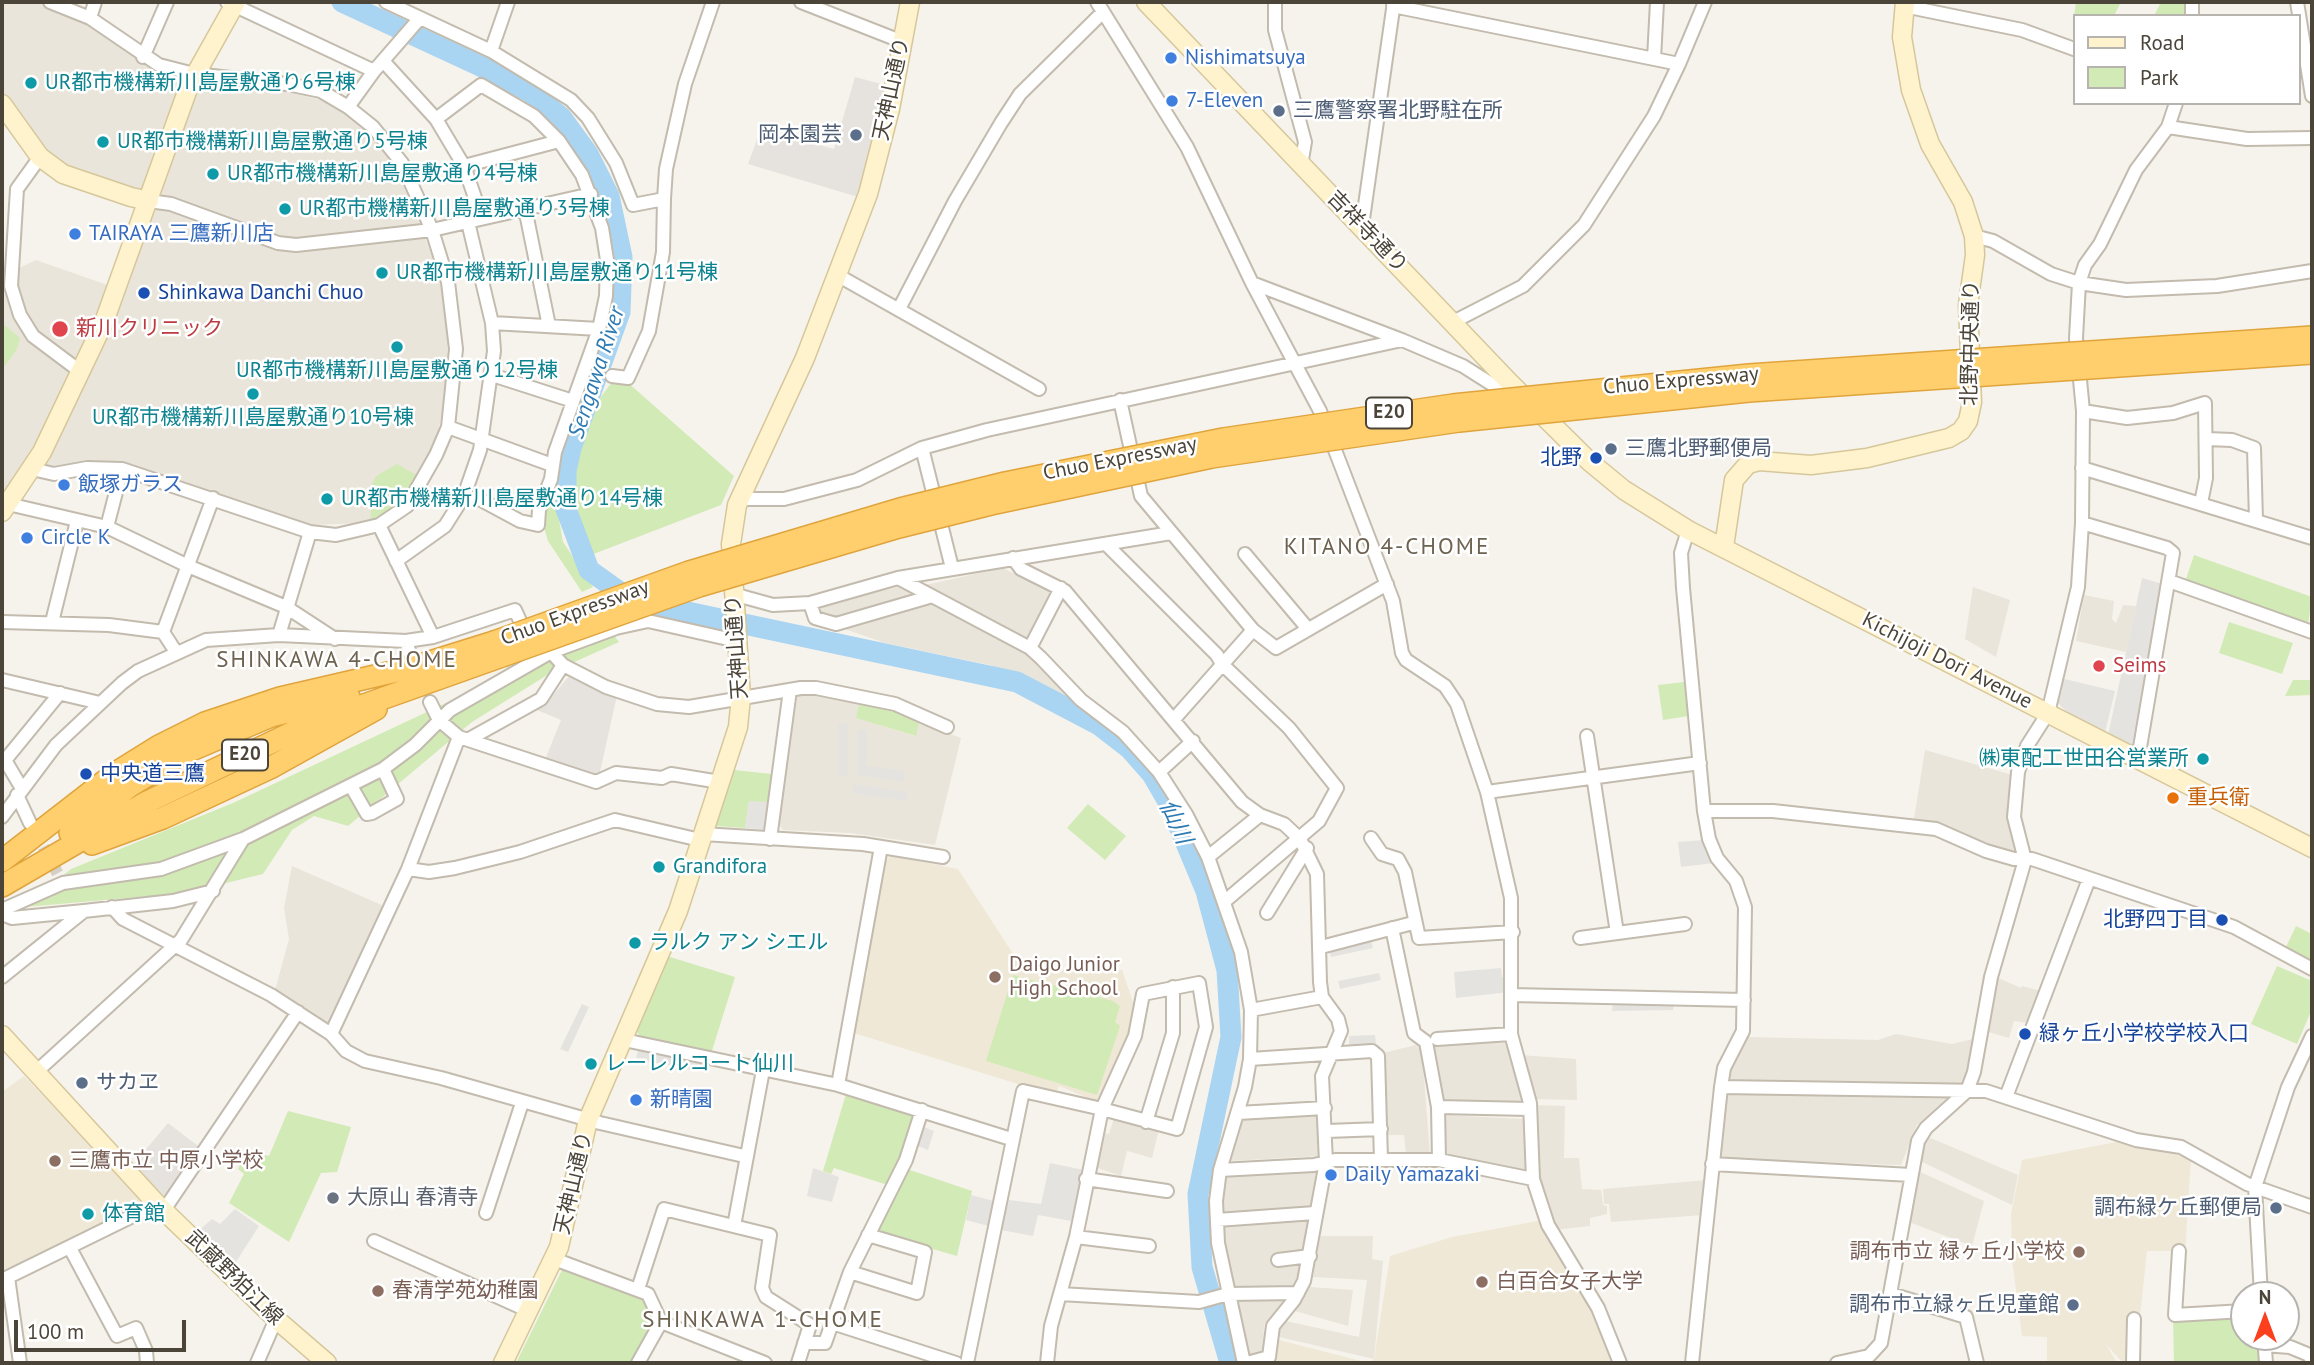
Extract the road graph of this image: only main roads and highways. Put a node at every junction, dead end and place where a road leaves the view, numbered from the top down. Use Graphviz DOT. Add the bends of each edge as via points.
graph roads {
  1 [pos="2312,337"];
  2 [pos="2312,352"];
  3 [pos="498,649"];
  4 [pos="454,673"];
  5 [pos="2,861"];
  6 [pos="8,882"];
  1 -- 3 [label="highway, Chuo Expressway / E20, bridge" via="1749,375 1453,405 1223,439 900,509 689,572"];
  2 -- 3 [label="highway, Chuo Expressway / E20, bridge" via="1749,391 1325,439 990,504 837,545"];
  3 -- 4 [label="highway, Chuo Expressway / E20"];
  3 -- 5 [label="highway, Chuo Expressway / E20" via="280,698 205,723 114,774"];
  4 -- 6 [label="highway" via="385,704 271,768"];
  4 -- 6 [label="highway" via="271,716 181,754 104,805"];
}
